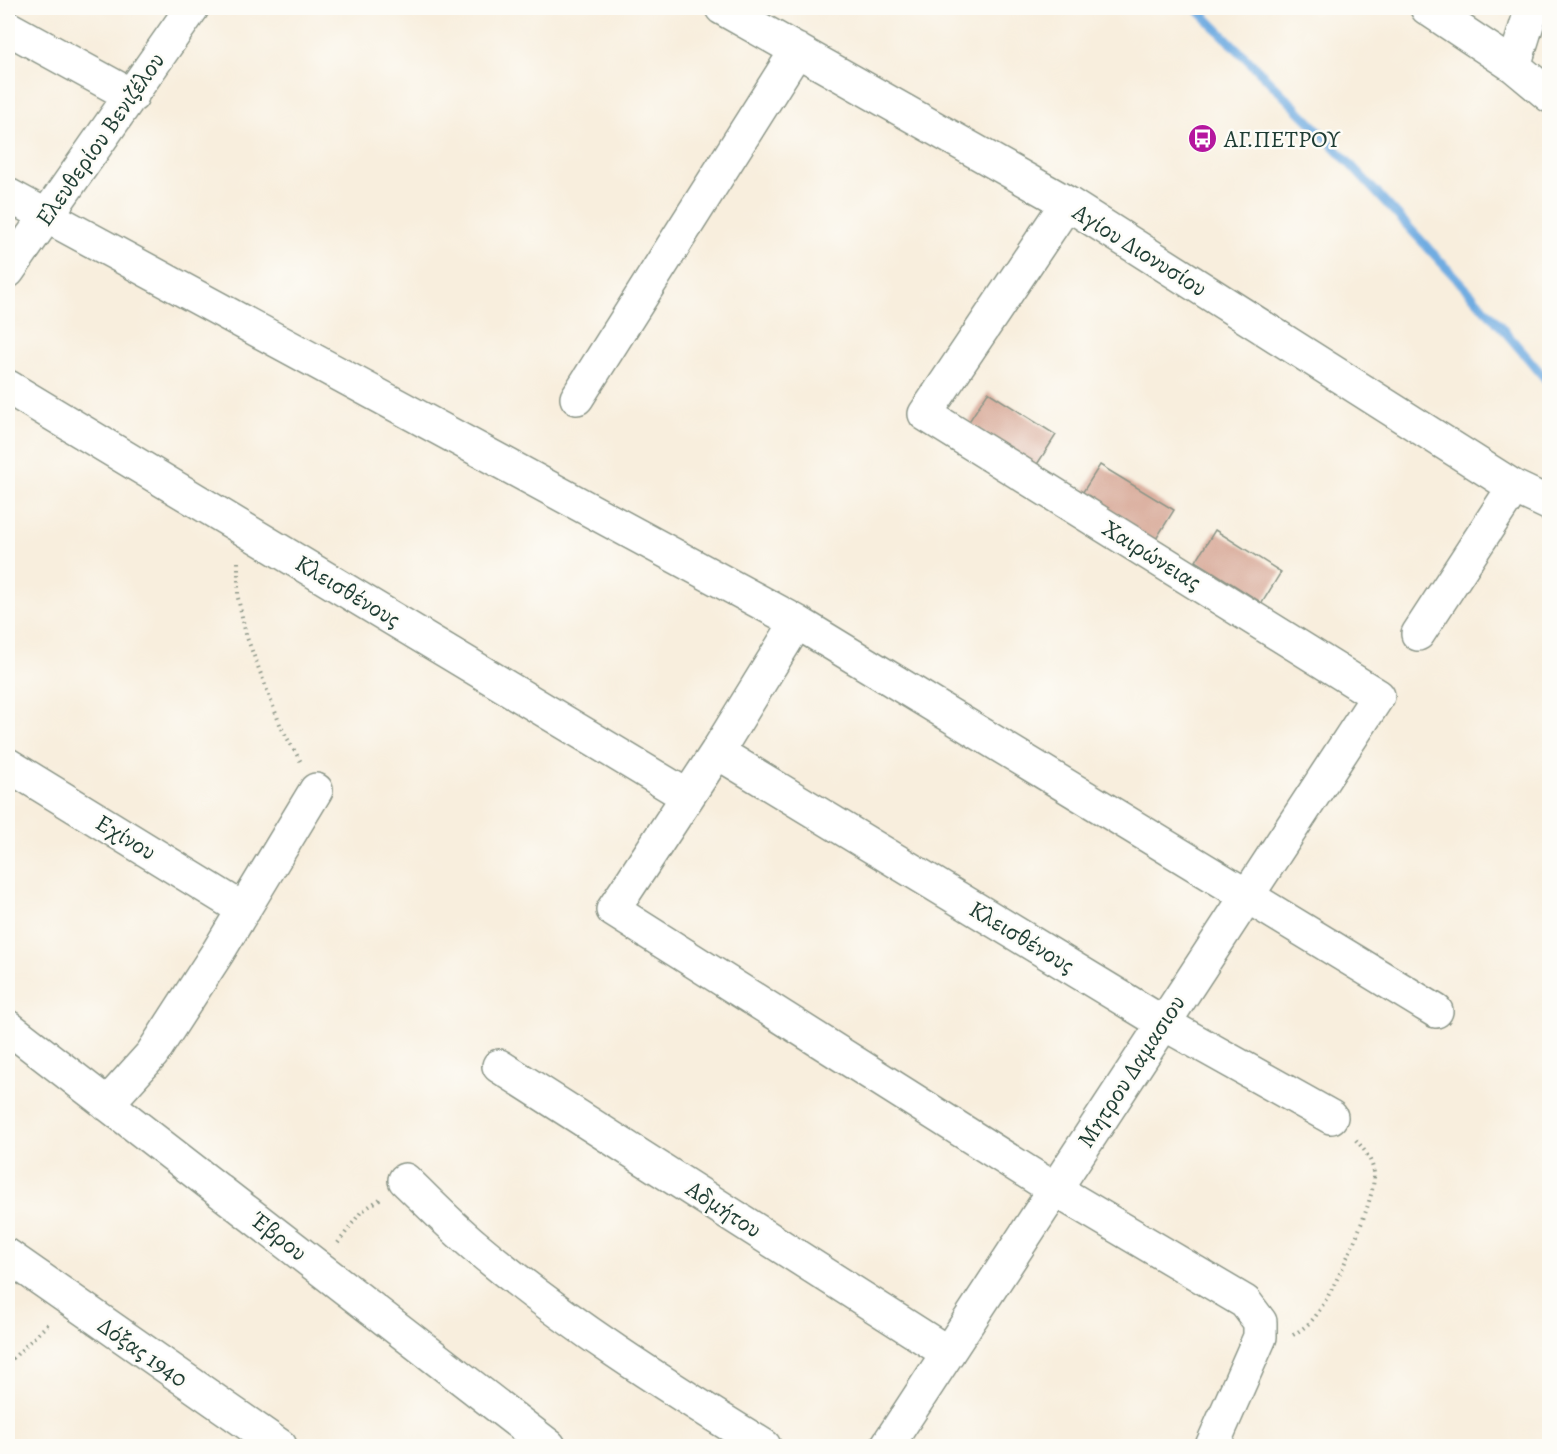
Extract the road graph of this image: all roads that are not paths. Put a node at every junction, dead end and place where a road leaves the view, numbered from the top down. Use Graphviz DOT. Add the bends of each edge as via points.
graph roads {
  1 [pos="192,8"];
  2 [pos="722,8"];
  3 [pos="1427,8"];
  4 [pos="1532,8"];
  5 [pos="8,28"];
  6 [pos="797,50"];
  7 [pos="1514,66"];
  8 [pos="132,96"];
  9 [pos="1550,96"];
  10 [pos="8,195"];
  11 [pos="1067,203"];
  12 [pos="47,215"];
  13 [pos="8,271"];
  14 [pos="8,387"];
  15 [pos="577,398"];
  16 [pos="1514,487"];
  17 [pos="1550,504"];
  18 [pos="797,622"];
  19 [pos="1418,634"];
  20 [pos="1378,696"];
  21 [pos="717,752"];
  22 [pos="8,765"];
  23 [pos="316,790"];
  24 [pos="687,796"];
  25 [pos="1246,896"];
  26 [pos="244,910"];
  27 [pos="1436,1011"];
  28 [pos="1163,1023"];
  29 [pos="8,1027"];
  30 [pos="500,1066"];
  31 [pos="107,1104"];
  32 [pos="1331,1117"];
  33 [pos="405,1180"];
  34 [pos="1054,1189"];
  35 [pos="8,1256"];
  36 [pos="948,1353"];
  37 [pos="280,1446"];
  38 [pos="549,1446"];
  39 [pos="764,1446"];
  40 [pos="887,1446"];
  41 [pos="1212,1446"];
  1 -- 8 [label="street, Ελευθερίου Βενιζέλου"];
  2 -- 6 [label="street, Αγίου Διονυσίου"];
  3 -- 7 [label="street"];
  4 -- 7 [label="street"];
  5 -- 8 [label="street"];
  6 -- 11 [label="street, Αγίου Διονυσίου"];
  6 -- 15 [label="street"];
  7 -- 9 [label="street"];
  8 -- 12 [label="street, Ελευθερίου Βενιζέλου"];
  10 -- 12 [label="street"];
  11 -- 16 [label="street, Αγίου Διονυσίου"];
  11 -- 20 [label="street, Χαιρώνειας" via="925,414"];
  12 -- 13 [label="street, Ελευθερίου Βενιζέλου"];
  12 -- 18 [label="street"];
  14 -- 24 [label="street, Κλεισθένους"];
  16 -- 17 [label="street, Αγίου Διονυσίου"];
  16 -- 19 [label="street"];
  18 -- 21 [label="street"];
  18 -- 25 [label="street"];
  20 -- 25 [label="street, Μητρου Δαμασιου"];
  21 -- 24 [label="street"];
  21 -- 28 [label="street, Κλεισθένους"];
  22 -- 26 [label="street, Εχίνου"];
  23 -- 26 [label="street"];
  24 -- 34 [label="street" via="613,910"];
  25 -- 27 [label="street"];
  25 -- 28 [label="street, Μητρου Δαμασιου"];
  26 -- 31 [label="street" via="152,1054"];
  28 -- 32 [label="street, Κλεισθένους"];
  28 -- 34 [label="street, Μητρου Δαμασιου"];
  29 -- 31 [label="street, Έβρου"];
  30 -- 36 [label="street, Αδμήτου"];
  31 -- 38 [label="street, Έβρου"];
  33 -- 39 [label="street" via="474,1246 546,1303 649,1375"];
  34 -- 36 [label="street, Μητρου Δαμασιου"];
  34 -- 41 [label="street" via="1245,1302 1260,1322 1260,1337"];
  35 -- 37 [label="street, Δόξας 1940"];
  36 -- 40 [label="street, Μητρου Δαμασιου"];
}
